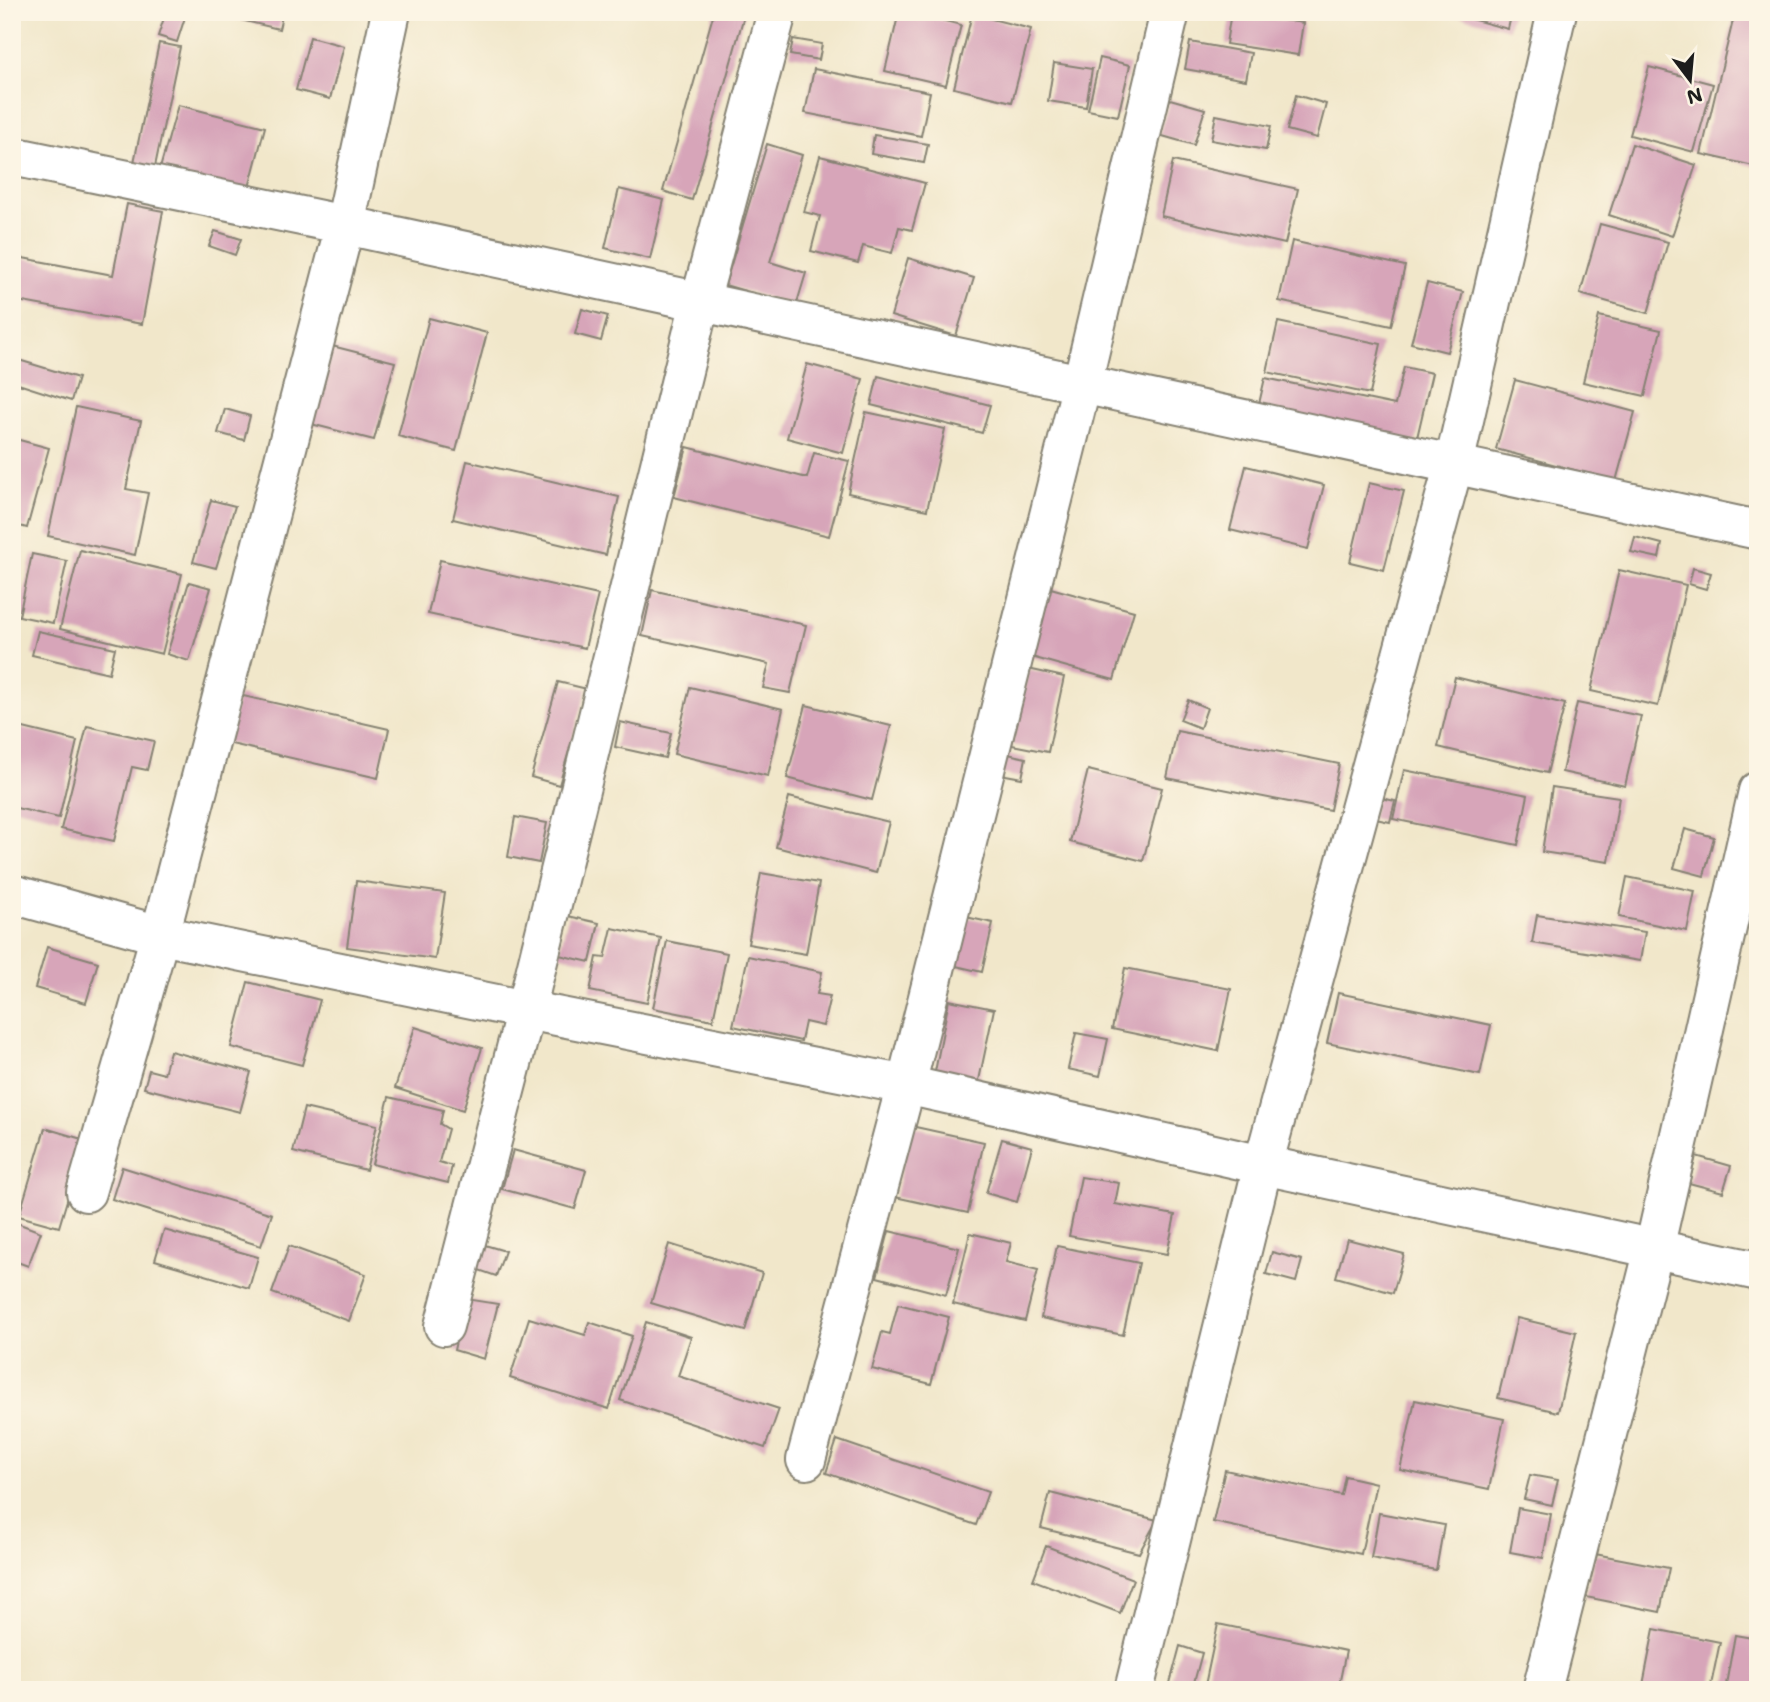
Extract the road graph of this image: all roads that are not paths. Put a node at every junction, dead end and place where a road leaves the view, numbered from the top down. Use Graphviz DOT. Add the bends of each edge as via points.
graph roads {
  1 [pos="391,12"];
  2 [pos="777,12"];
  3 [pos="1170,12"];
  4 [pos="1556,12"];
  5 [pos="12,156"];
  6 [pos="345,225"];
  7 [pos="700,302"];
  8 [pos="1082,384"];
  9 [pos="1454,464"];
  10 [pos="1758,530"];
  11 [pos="1758,791"];
  12 [pos="12,894"];
  13 [pos="160,935"];
  14 [pos="526,1010"];
  15 [pos="906,1084"];
  16 [pos="1263,1165"];
  17 [pos="86,1192"];
  18 [pos="1654,1249"];
  19 [pos="1758,1271"];
  20 [pos="444,1326"];
  21 [pos="806,1460"];
  22 [pos="1134,1690"];
  23 [pos="1542,1690"];
  1 -- 6 [label="street"];
  2 -- 7 [label="street"];
  3 -- 8 [label="street"];
  4 -- 9 [label="street"];
  5 -- 6 [label="street"];
  6 -- 7 [label="street"];
  6 -- 13 [label="street"];
  7 -- 8 [label="street"];
  7 -- 14 [label="street"];
  8 -- 9 [label="street"];
  8 -- 15 [label="street"];
  9 -- 10 [label="street"];
  9 -- 16 [label="street"];
  11 -- 18 [label="street"];
  12 -- 13 [label="street"];
  13 -- 14 [label="street"];
  13 -- 17 [label="street"];
  14 -- 15 [label="street"];
  14 -- 20 [label="street"];
  15 -- 16 [label="street"];
  15 -- 21 [label="street"];
  16 -- 18 [label="street"];
  16 -- 22 [label="street"];
  18 -- 19 [label="street"];
  18 -- 23 [label="street"];
}
